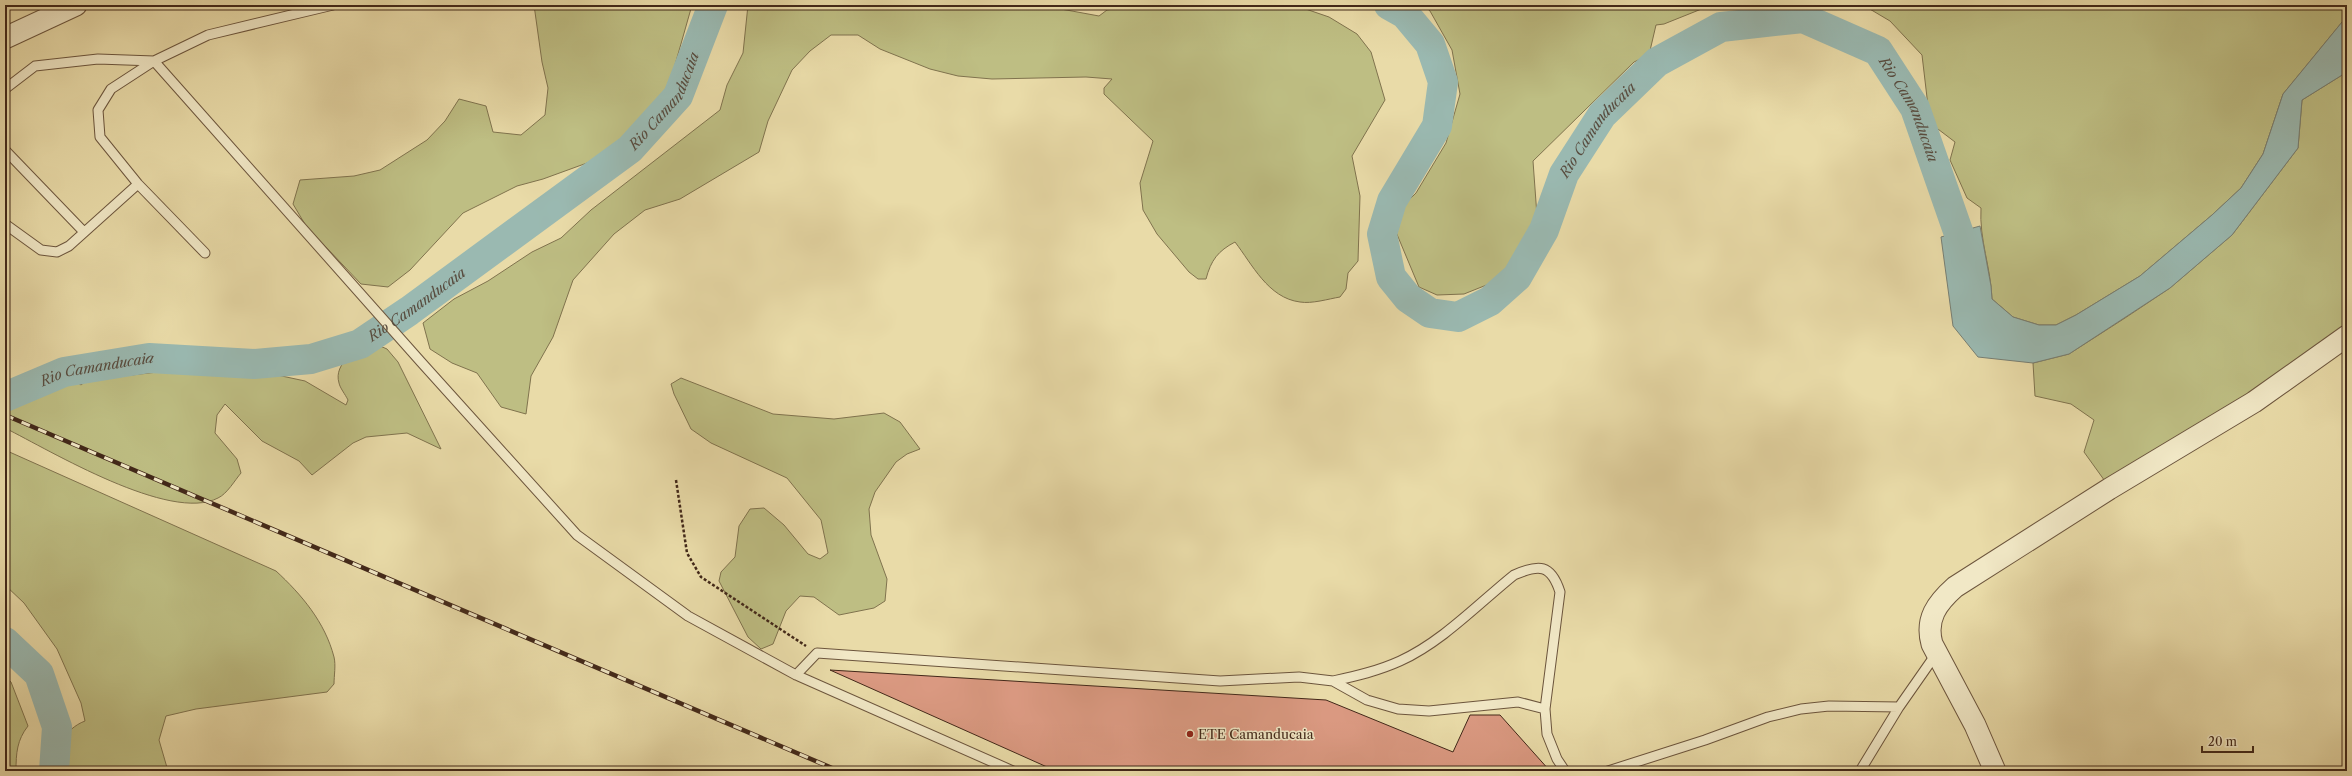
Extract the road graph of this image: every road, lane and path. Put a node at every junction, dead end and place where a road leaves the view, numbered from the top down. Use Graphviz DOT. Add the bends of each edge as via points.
graph roads {
  1 [pos="76,5"];
  2 [pos="333,5"];
  3 [pos="25,30"];
  4 [pos="5,38"];
  5 [pos="5,48"];
  6 [pos="154,60"];
  7 [pos="5,88"];
  8 [pos="5,150"];
  9 [pos="138,184"];
  10 [pos="5,224"];
  11 [pos="84,232"];
  12 [pos="205,253"];
  13 [pos="2347,336"];
  14 [pos="676,480"];
  15 [pos="817,653"];
  16 [pos="1936,654"];
  17 [pos="796,675"];
  18 [pos="1333,681"];
  19 [pos="1899,706"];
  20 [pos="1545,708"];
  21 [pos="1013,771"];
  22 [pos="1565,771"];
  23 [pos="1608,771"];
  24 [pos="1860,771"];
  25 [pos="1995,771"];
  1 -- 3 [label="street"];
  2 -- 6 [label="lane" via="208,35"];
  3 -- 4 [label="street"];
  3 -- 5 [label="street"];
  6 -- 7 [label="lane" via="98,59 36,66"];
  6 -- 9 [label="lane" via="111,89 98,110 100,137"];
  6 -- 17 [label="lane" via="420,362 577,535 688,616"];
  8 -- 11 [label="lane"];
  9 -- 11 [label="lane"];
  9 -- 12 [label="lane"];
  10 -- 11 [label="lane" via="41,250 57,252 69,246"];
  13 -- 16 [label="street" via="2254,402 2109,489 1955,587 1942,599 1930,621 1929,633"];
  14 -- 15 [label="path" via="687,553 701,577"];
  15 -- 17 [label="lane"];
  15 -- 18 [label="lane" via="1220,681 1299,677"];
  16 -- 19 [label="lane"];
  16 -- 25 [label="street" via="1964,704"];
  17 -- 21 [label="lane"];
  18 -- 20 [label="lane" via="1367,700 1398,709 1429,711 1518,702"];
  18 -- 20 [label="lane" via="1367,674 1400,661 1434,641 1514,575 1528,568 1544,569 1555,577 1560,592"];
  19 -- 23 [label="lane" via="1829,706 1768,716 1705,740"];
  19 -- 24 [label="lane"];
  20 -- 22 [label="lane" via="1547,734"];
}
